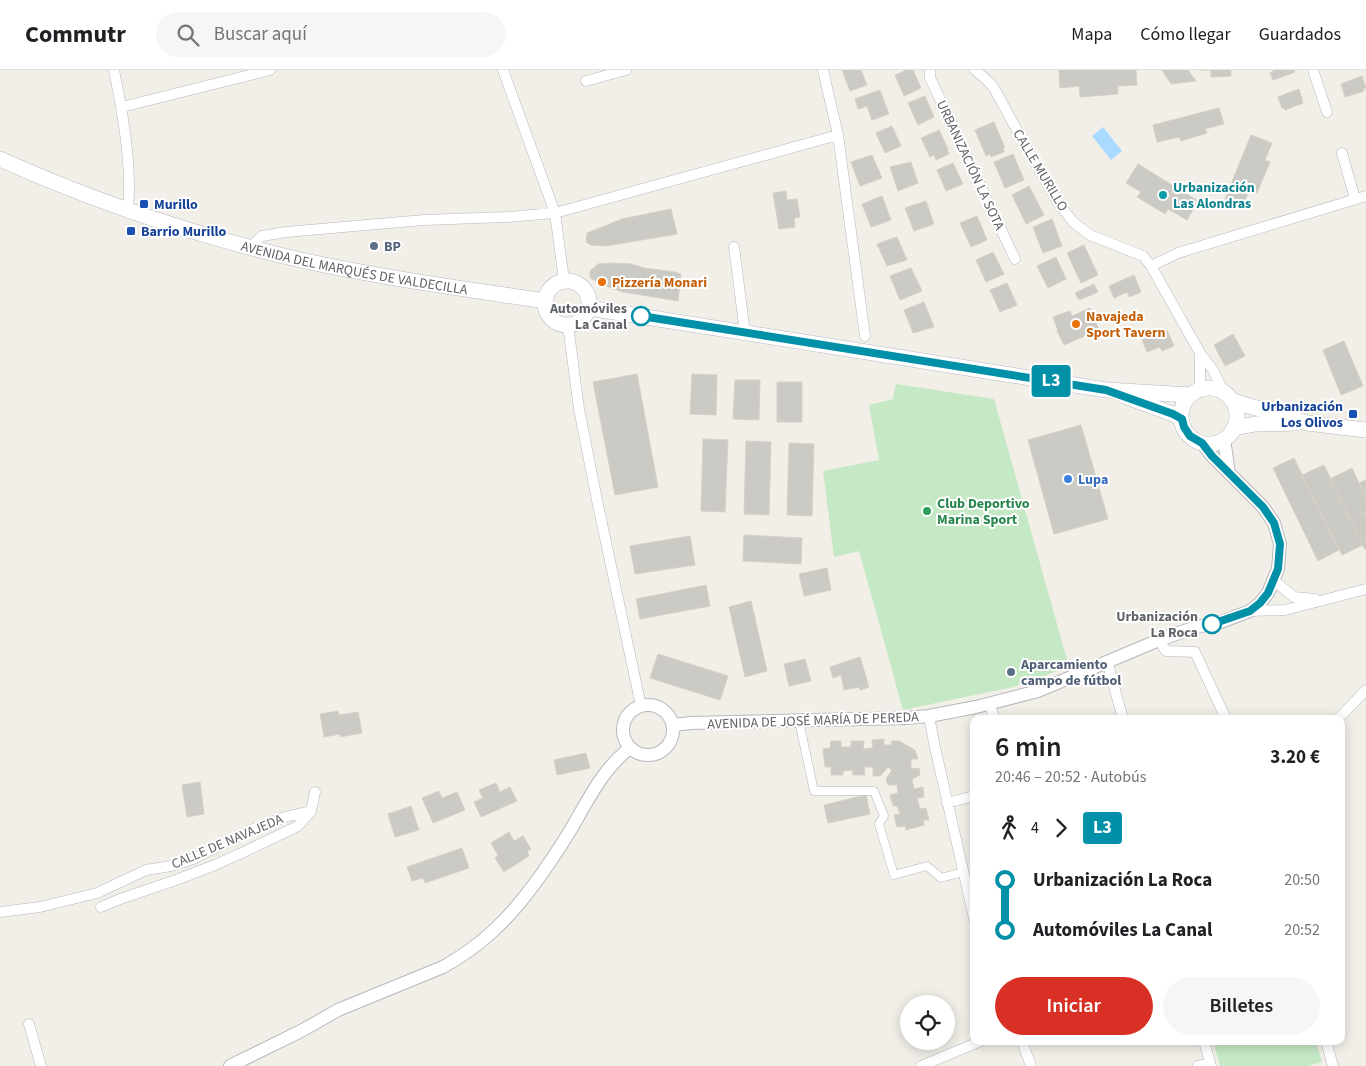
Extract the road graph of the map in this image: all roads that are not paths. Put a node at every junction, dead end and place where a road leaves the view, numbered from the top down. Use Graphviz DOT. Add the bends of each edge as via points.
graph roads {
  1 [pos="114,70"];
  2 [pos="270,70"];
  3 [pos="503,70"];
  4 [pos="626,70"];
  5 [pos="823,70"];
  6 [pos="930,70"];
  7 [pos="975,70"];
  8 [pos="991,70"];
  9 [pos="1313,70"];
  10 [pos="586,81"];
  11 [pos="989,82"];
  12 [pos="122,107"];
  13 [pos="1327,112"];
  14 [pos="838,135"];
  15 [pos="1342,153"];
  16 [pos="0,159"];
  17 [pos="1366,196"];
  18 [pos="1355,199"];
  19 [pos="128,210"];
  20 [pos="555,213"];
  21 [pos="250,247"];
  22 [pos="734,247"];
  23 [pos="1015,259"];
  24 [pos="1150,266"];
  25 [pos="564,280"];
  26 [pos="545,301"];
  27 [pos="589,308"];
  28 [pos="568,325"];
  29 [pos="745,333"];
  30 [pos="865,336"];
  31 [pos="1200,353"];
  32 [pos="1106,390"];
  33 [pos="1195,393"];
  34 [pos="1228,396"];
  35 [pos="1182,419"];
  36 [pos="1307,423"];
  37 [pos="1366,430"];
  38 [pos="1229,434"];
  39 [pos="1202,443"];
  40 [pos="1229,473"];
  41 [pos="1273,580"];
  42 [pos="1366,588"];
  43 [pos="1264,597"];
  44 [pos="1321,600"];
  45 [pos="1273,610"];
  46 [pos="1250,611"];
  47 [pos="1159,640"];
  48 [pos="1108,661"];
  49 [pos="1366,690"];
  50 [pos="990,704"];
  51 [pos="641,706"];
  52 [pos="993,715"];
  53 [pos="1122,715"];
  54 [pos="1224,715"];
  55 [pos="1342,715"];
  56 [pos="929,716"];
  57 [pos="799,721"];
  58 [pos="673,726"];
  59 [pos="630,748"];
  60 [pos="315,792"];
  61 [pos="970,797"];
  62 [pos="947,803"];
  63 [pos="311,811"];
  64 [pos="963,872"];
  65 [pos="970,901"];
  66 [pos="101,907"];
  67 [pos="0,912"];
  68 [pos="30,1024"];
  69 [pos="971,1045"];
  70 [pos="1023,1045"];
  71 [pos="1205,1045"];
  72 [pos="1327,1045"];
  73 [pos="1210,1064"];
  74 [pos="41,1066"];
  75 [pos="230,1066"];
  76 [pos="921,1066"];
  77 [pos="1030,1066"];
  78 [pos="1198,1066"];
  79 [pos="1333,1066"];
  1 -- 12 [label="street"];
  2 -- 12 [label="street"];
  3 -- 20 [label="street"];
  4 -- 10 [label="street"];
  5 -- 14 [label="street"];
  6 -- 23 [label="street, URBANIZACIÓN LA SOTA" via="930,78"];
  7 -- 11 [label="street, CALLE MURILLO"];
  8 -- 11 [label="street"];
  9 -- 13 [label="street"];
  11 -- 24 [label="street, CALLE MURILLO" via="1053,194 1073,222 1090,235 1143,256"];
  12 -- 19 [label="street" via="130,189"];
  14 -- 20 [label="street"];
  14 -- 30 [label="street"];
  15 -- 18 [label="street"];
  16 -- 19 [label="main road, AVENIDA DEL MARQUÉS DE VALDECILLA" via="48,181"];
  17 -- 18 [label="street"];
  18 -- 24 [label="street" via="1178,253"];
  19 -- 21 [label="main road, AVENIDA DEL MARQUÉS DE VALDECILLA"];
  20 -- 21 [label="street" via="286,232 262,236"];
  20 -- 25 [label="street"];
  21 -- 26 [label="main road, AVENIDA DEL MARQUÉS DE VALDECILLA" via="383,276"];
  22 -- 29 [label="street"];
  24 -- 31 [label="street, CALLE MURILLO"];
  25 -- 26 [label="main road" via="551,288"];
  25 -- 27 [label="main road" via="584,288 590,301"];
  26 -- 28 [label="main road" via="549,316"];
  27 -- 28 [label="main road" via="582,320"];
  27 -- 29 [label="main road"];
  28 -- 51 [label="street" via="579,409"];
  29 -- 32 [label="main road"];
  31 -- 33 [label="street"];
  31 -- 34 [label="street, CALLE MURILLO"];
  32 -- 33 [label="main road"];
  32 -- 35 [label="main road"];
  33 -- 34 [label="main road" via="1212,388"];
  33 -- 35 [label="main road" via="1185,402"];
  34 -- 36 [label="main road"];
  34 -- 38 [label="main road" via="1236,415"];
  35 -- 39 [label="main road" via="1190,436"];
  36 -- 37 [label="main road"];
  36 -- 38 [label="main road" via="1254,424"];
  38 -- 39 [label="main road" via="1209,444"];
  38 -- 40 [label="street"];
  39 -- 40 [label="street, AVENIDA DE JOSÉ MARÍA DE PEREDA"];
  40 -- 41 [label="street, AVENIDA DE JOSÉ MARÍA DE PEREDA" via="1263,507 1274,523 1280,544 1278,569"];
  41 -- 43 [label="street, AVENIDA DE JOSÉ MARÍA DE PEREDA"];
  41 -- 44 [label="street" via="1294,597"];
  42 -- 44 [label="street"];
  43 -- 45 [label="street"];
  43 -- 46 [label="street, AVENIDA DE JOSÉ MARÍA DE PEREDA"];
  44 -- 45 [label="street"];
  45 -- 46 [label="street"];
  46 -- 47 [label="street, AVENIDA DE JOSÉ MARÍA DE PEREDA"];
  47 -- 48 [label="street, AVENIDA DE JOSÉ MARÍA DE PEREDA"];
  47 -- 54 [label="street" via="1166,650 1195,652"];
  48 -- 50 [label="street, AVENIDA DE JOSÉ MARÍA DE PEREDA" via="1038,692"];
  48 -- 53 [label="street"];
  49 -- 55 [label="street"];
  50 -- 52 [label="street"];
  50 -- 56 [label="street, AVENIDA DE JOSÉ MARÍA DE PEREDA"];
  51 -- 58 [label="street" via="658,707 670,718"];
  51 -- 59 [label="street" via="627,716 624,724 625,741"];
  56 -- 57 [label="street, AVENIDA DE JOSÉ MARÍA DE PEREDA"];
  56 -- 62 [label="street"];
  57 -- 58 [label="street, AVENIDA DE JOSÉ MARÍA DE PEREDA"];
  57 -- 64 [label="street" via="814,791 874,791 884,816 879,824 894,875 927,866 941,878"];
  58 -- 59 [label="street" via="671,741 660,753 644,755"];
  59 -- 75 [label="street" via="604,775 525,896 483,940 435,971 338,1010"];
  60 -- 63 [label="street"];
  61 -- 62 [label="street"];
  62 -- 64 [label="street"];
  63 -- 66 [label="street" via="298,826 246,851"];
  63 -- 67 [label="street, CALLE DE NAVAJEDA" via="260,826 193,859 146,870 97,893 40,907"];
  64 -- 65 [label="street"];
  68 -- 74 [label="street"];
  69 -- 76 [label="street"];
  70 -- 77 [label="street"];
  71 -- 73 [label="street"];
  72 -- 79 [label="street"];
  73 -- 78 [label="street"];
}
